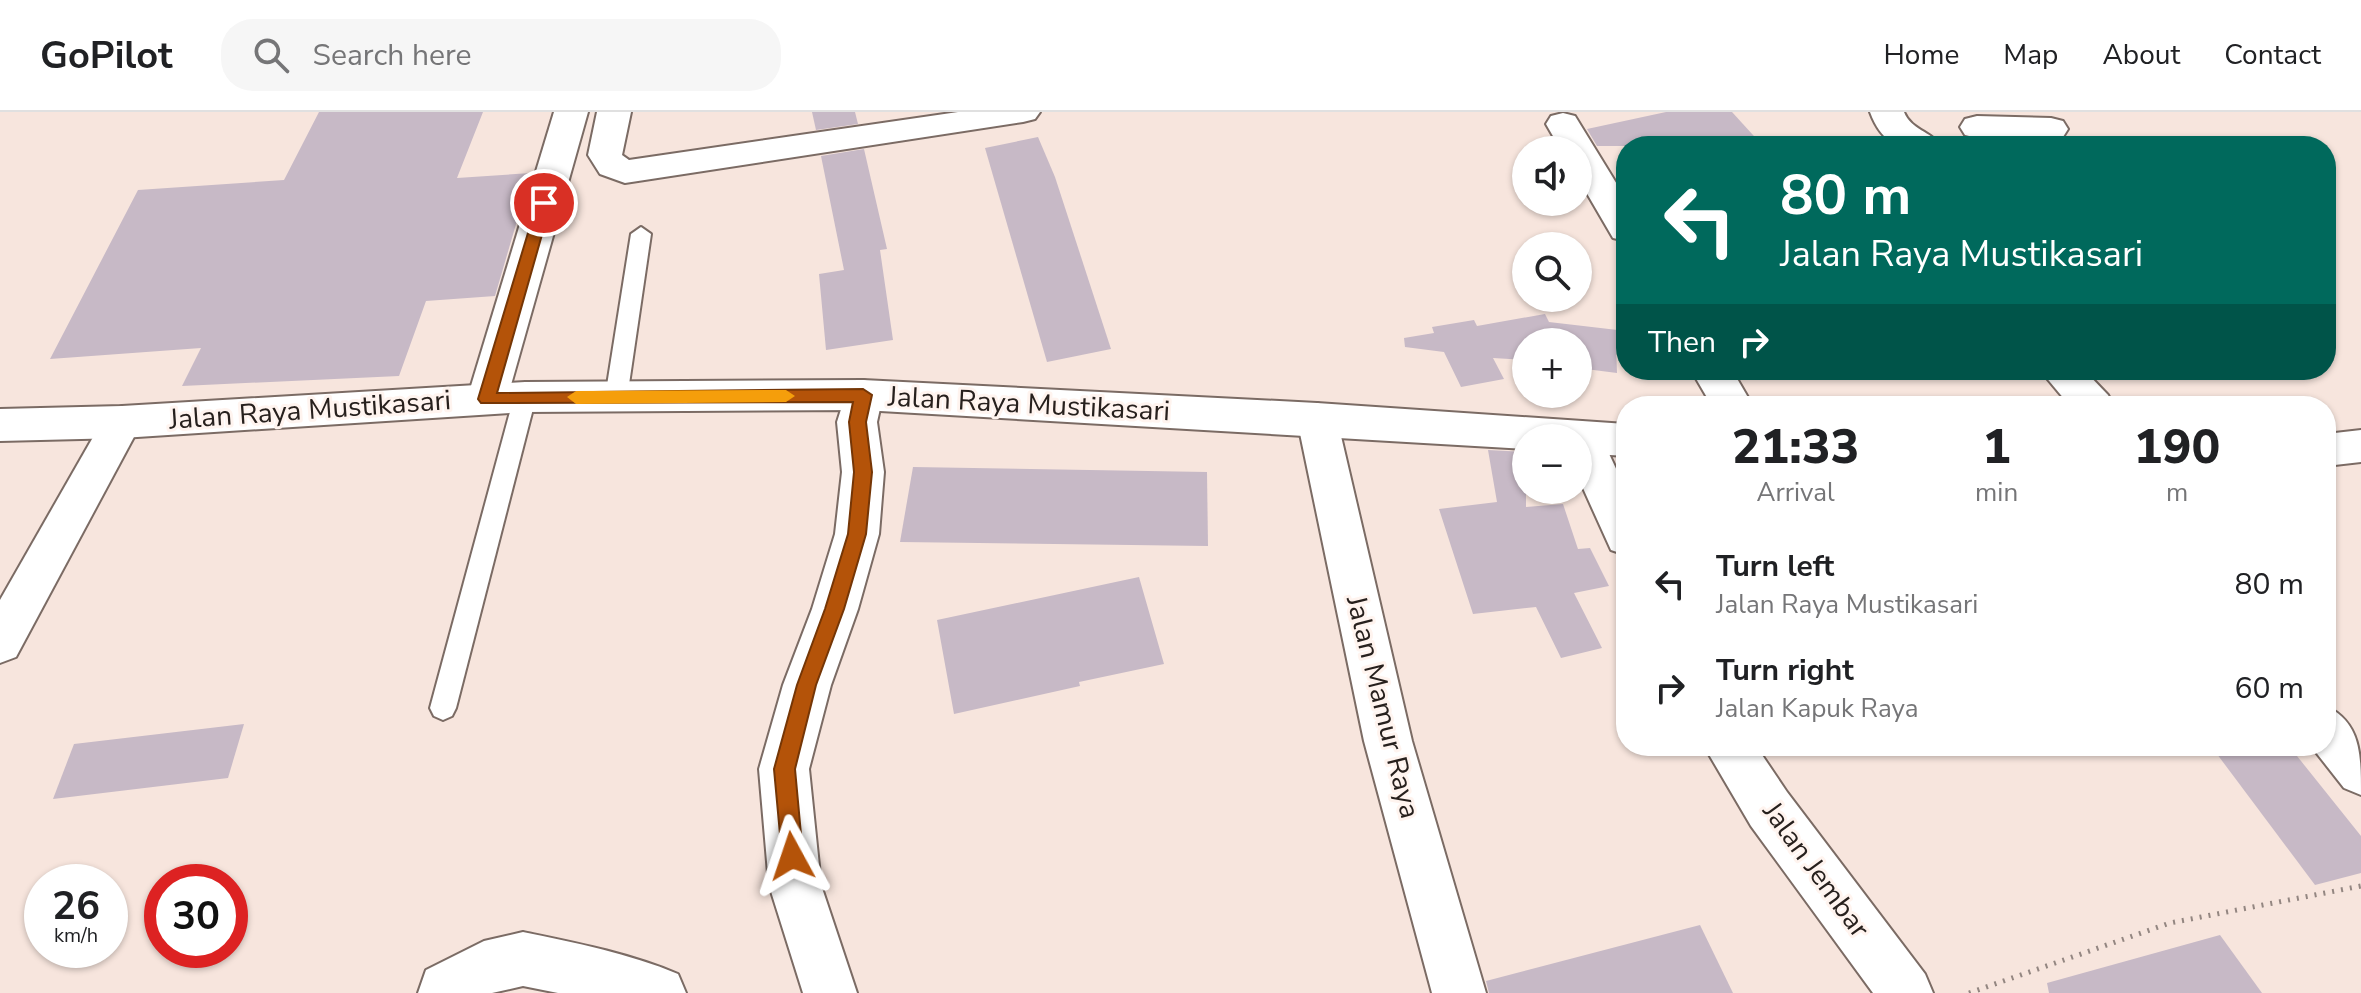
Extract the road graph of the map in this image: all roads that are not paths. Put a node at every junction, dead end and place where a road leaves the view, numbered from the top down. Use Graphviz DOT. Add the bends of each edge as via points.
graph roads {
  1 [pos="571,112"];
  2 [pos="614,112"];
  3 [pos="783,112"];
  4 [pos="1023,112"];
  5 [pos="1887,112"];
  6 [pos="944,119"];
  7 [pos="1563,124"];
  8 [pos="1970,128"];
  9 [pos="2051,129"];
  10 [pos="1906,136"];
  11 [pos="783,147"];
  12 [pos="1616,212"];
  13 [pos="641,234"];
  14 [pos="2069,380"];
  15 [pos="863,395"];
  16 [pos="2085,396"];
  17 [pos="506,398"];
  18 [pos="616,398"];
  19 [pos="1317,419"];
  20 [pos="122,422"];
  21 [pos="0,425"];
  22 [pos="1512,432"];
  23 [pos="1592,438"];
  24 [pos="1616,439"];
  25 [pos="2361,446"];
  26 [pos="2336,449"];
  27 [pos="1592,461"];
  28 [pos="1616,515"];
  29 [pos="0,643"];
  30 [pos="443,708"];
  31 [pos="2336,741"];
  32 [pos="1735,756"];
  33 [pos="2361,772"];
  34 [pos="445,993"];
  35 [pos="659,993"];
  36 [pos="830,993"];
  37 [pos="1459,993"];
  38 [pos="1906,993"];
  1 -- 17 [label="street"];
  2 -- 11 [label="street" via="605,155 625,172"];
  3 -- 11 [label="street"];
  4 -- 6 [label="street"];
  5 -- 10 [label="street" via="1893,128"];
  6 -- 11 [label="street" via="885,136"];
  7 -- 12 [label="street"];
  8 -- 9 [label="street"];
  13 -- 18 [label="lane"];
  14 -- 16 [label="street"];
  15 -- 18 [label="street, Jalan Raya Mustikasari"];
  15 -- 19 [label="street, Jalan Raya Mustikasari"];
  15 -- 36 [label="street" via="857,422 863,472 857,534 784,769 795,885"];
  17 -- 18 [label="street, Jalan Raya Mustikasari"];
  17 -- 20 [label="street, Jalan Raya Mustikasari"];
  17 -- 30 [label="lane"];
  19 -- 22 [label="street, Jalan Raya Mustikasari"];
  19 -- 37 [label="street, Jalan Mamur Raya" via="1388,741"];
  20 -- 21 [label="street, Jalan Raya Mustikasari"];
  20 -- 29 [label="street"];
  23 -- 24 [label="street, Jalan Raya Mustikasari"];
  25 -- 26 [label="street"];
  27 -- 28 [label="street"];
  31 -- 33 [label="street"];
  32 -- 38 [label="street, Jalan Jembar"];
  34 -- 35 [label="street" via="484,968 523,959"];
}
